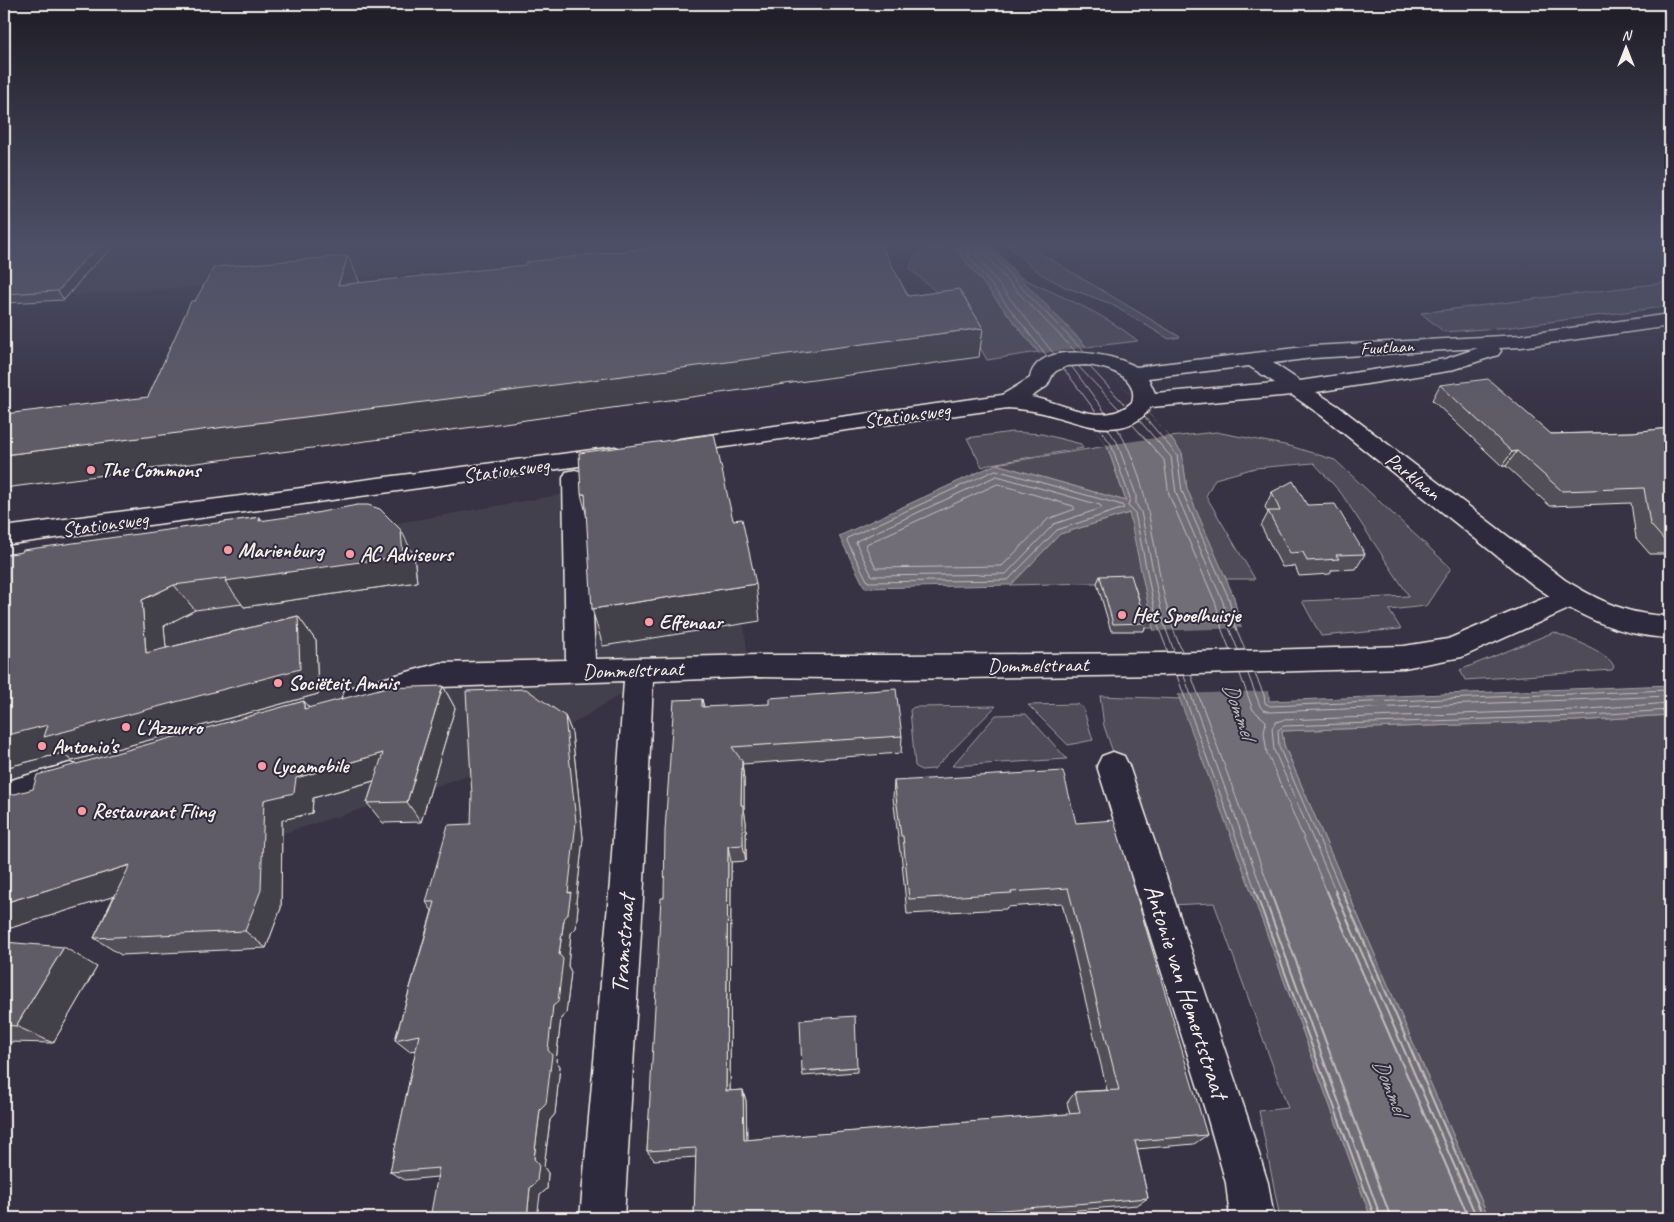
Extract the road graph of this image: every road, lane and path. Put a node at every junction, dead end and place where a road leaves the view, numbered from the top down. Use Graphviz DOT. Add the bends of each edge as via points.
graph roads {
  1 [pos="1670,320"];
  2 [pos="1521,341"];
  3 [pos="1254,360"];
  4 [pos="1132,374"];
  5 [pos="1298,388"];
  6 [pos="1008,401"];
  7 [pos="1143,403"];
  8 [pos="662,448"];
  9 [pos="632,452"];
  10 [pos="575,485"];
  11 [pos="4,536"];
  12 [pos="1570,597"];
  13 [pos="1670,627"];
  14 [pos="639,670"];
  15 [pos="581,672"];
  16 [pos="335,704"];
  17 [pos="1113,766"];
  18 [pos="98,770"];
  19 [pos="4,796"];
  20 [pos="602,1218"];
  21 [pos="1252,1218"];
  1 -- 2 [label="street, Fuutlaan"];
  2 -- 3 [label="street, Fuutlaan" via="1332,350"];
  2 -- 5 [label="street, Fuutlaan" via="1448,365"];
  3 -- 4 [label="street"];
  3 -- 5 [label="street, Parklaan"];
  4 -- 6 [label="street, Stationsweg" via="1100,360 1065,360 1045,370 1040,381"];
  4 -- 7 [label="street" via="1143,387"];
  5 -- 7 [label="street"];
  5 -- 12 [label="street, Parklaan"];
  6 -- 7 [label="street, Stationsweg" via="1049,408 1086,420 1105,421 1134,414"];
  6 -- 8 [label="street, Stationsweg"];
  9 -- 11 [label="street, Stationsweg"];
  10 -- 15 [label="street"];
  12 -- 13 [label="street, Parklaan" via="1596,611 1632,623 1654,628"];
  12 -- 14 [label="street, Dommelstraat" via="1452,649 1404,658"];
  14 -- 15 [label="street, Dommelstraat"];
  14 -- 20 [label="street, Tramstraat"];
  15 -- 16 [label="street, Dommelstraat" via="440,675"];
  17 -- 21 [label="street, Antonie van Hemertstraat" via="1227,1116 1247,1183"];
  18 -- 19 [label="street"];
}
